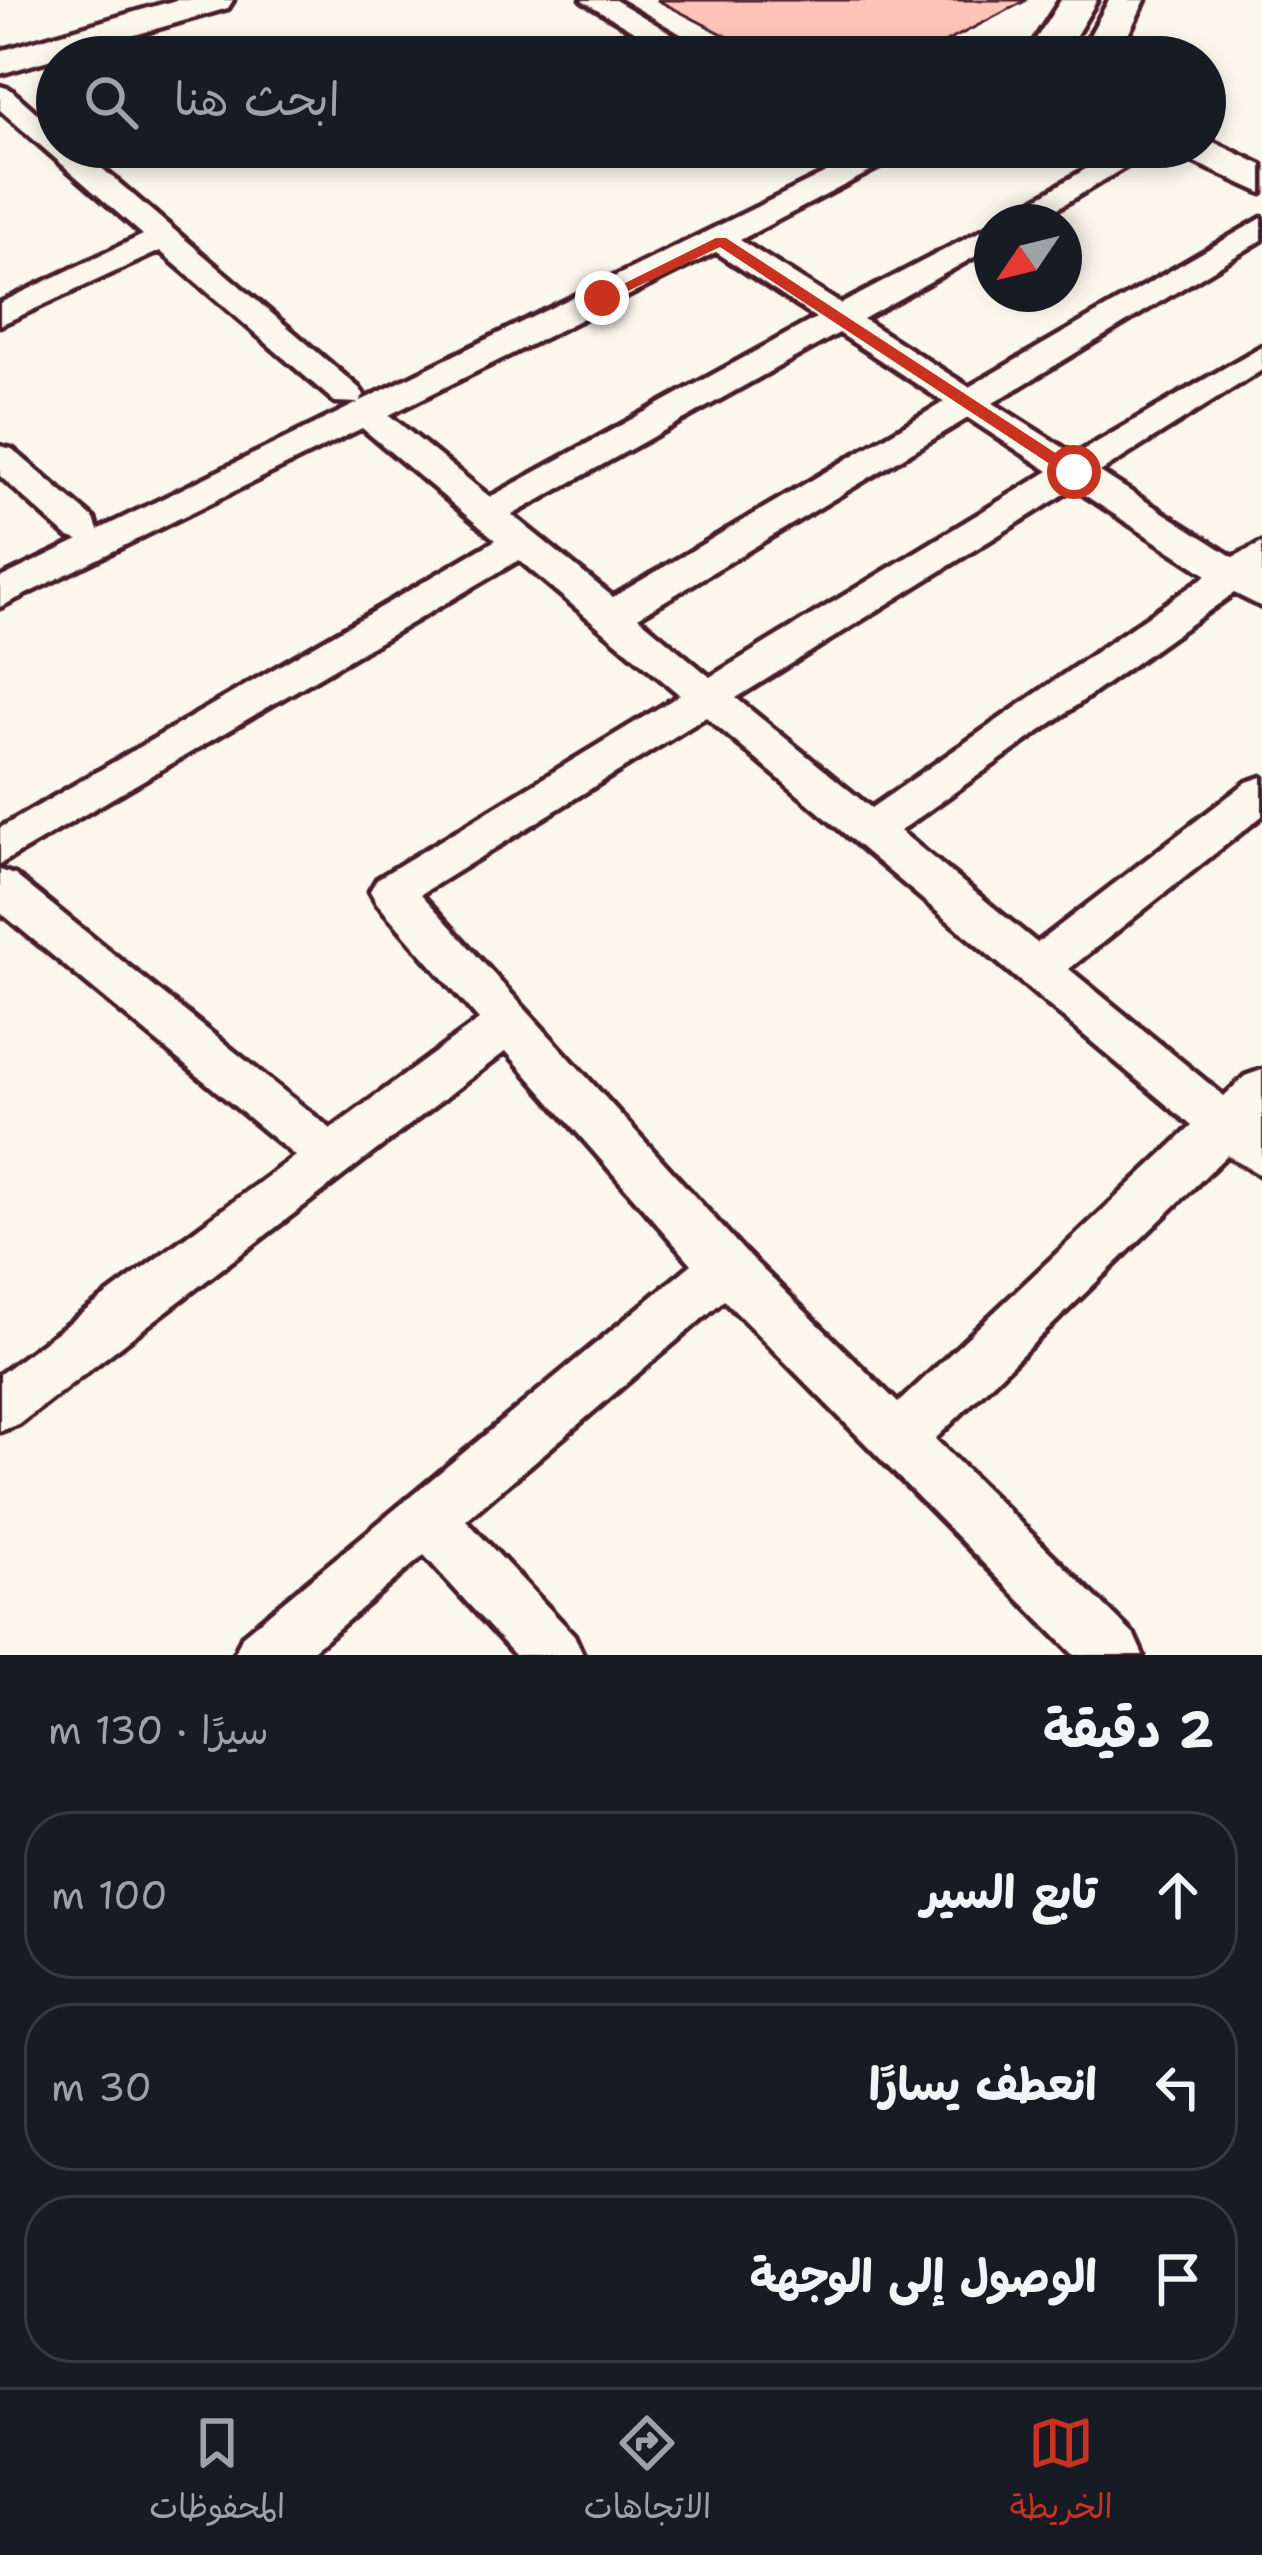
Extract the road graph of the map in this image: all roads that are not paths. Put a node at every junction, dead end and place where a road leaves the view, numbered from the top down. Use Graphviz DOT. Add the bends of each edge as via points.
graph roads {
  1 [pos="155,0"];
  2 [pos="215,0"];
  3 [pos="595,0"];
  4 [pos="1079,0"];
  5 [pos="1127,0"];
  6 [pos="92,36"];
  7 [pos="659,36"];
  8 [pos="1056,36"];
  9 [pos="1109,36"];
  10 [pos="0,45"];
  11 [pos="36,52"];
  12 [pos="0,63"];
  13 [pos="0,95"];
  14 [pos="36,127"];
  15 [pos="1226,139"];
  16 [pos="1262,157"];
  17 [pos="1226,163"];
  18 [pos="83,168"];
  19 [pos="817,168"];
  20 [pos="862,168"];
  21 [pos="1107,168"];
  22 [pos="1262,181"];
  23 [pos="1044,204"];
  24 [pos="1262,227"];
  25 [pos="162,238"];
  26 [pos="721,241"];
  27 [pos="974,244"];
  28 [pos="0,315"];
  29 [pos="841,321"];
  30 [pos="1262,356"];
  31 [pos="356,404"];
  32 [pos="968,404"];
  33 [pos="0,457"];
  34 [pos="1074,472"];
  35 [pos="487,514"];
  36 [pos="81,528"];
  37 [pos="521,542"];
  38 [pos="0,566"];
  39 [pos="1253,575"];
  40 [pos="0,594"];
  41 [pos="611,616"];
  42 [pos="708,697"];
  43 [pos="1262,794"];
  44 [pos="869,831"];
  45 [pos="0,848"];
  46 [pos="0,886"];
  47 [pos="1036,969"];
  48 [pos="509,1023"];
  49 [pos="1262,1090"];
  50 [pos="1243,1140"];
  51 [pos="332,1158"];
  52 [pos="726,1267"];
  53 [pos="0,1406"];
  54 [pos="898,1439"];
  55 [pos="429,1520"];
  56 [pos="262,1655"];
  57 [pos="554,1655"];
  58 [pos="1114,1655"];
  1 -- 10 [label="street"];
  2 -- 6 [label="street"];
  3 -- 7 [label="street"];
  4 -- 8 [label="street"];
  5 -- 9 [label="street"];
  11 -- 12 [label="street"];
  13 -- 14 [label="street"];
  15 -- 16 [label="street"];
  17 -- 22 [label="street"];
  18 -- 25 [label="street"];
  19 -- 31 [label="street"];
  20 -- 26 [label="street"];
  21 -- 23 [label="street"];
  24 -- 32 [label="street"];
  25 -- 28 [label="street"];
  25 -- 31 [label="street"];
  26 -- 29 [label="street"];
  26 -- 31 [label="street"];
  27 -- 29 [label="street"];
  29 -- 32 [label="street"];
  29 -- 35 [label="street"];
  30 -- 34 [label="street"];
  31 -- 35 [label="street"];
  31 -- 36 [label="street"];
  31 -- 40 [label="street"];
  32 -- 34 [label="street"];
  32 -- 41 [label="street"];
  33 -- 36 [label="street"];
  34 -- 39 [label="street"];
  34 -- 42 [label="street"];
  35 -- 37 [label="street"];
  36 -- 38 [label="street"];
  37 -- 41 [label="street"];
  37 -- 45 [label="street"];
  39 -- 44 [label="street"];
  41 -- 42 [label="street"];
  42 -- 44 [label="street"];
  42 -- 48 [label="street" via="392,891"];
  43 -- 47 [label="street"];
  44 -- 47 [label="street"];
  46 -- 51 [label="street"];
  47 -- 50 [label="street"];
  48 -- 51 [label="street"];
  48 -- 52 [label="street"];
  49 -- 50 [label="street"];
  50 -- 54 [label="street"];
  51 -- 53 [label="street"];
  52 -- 54 [label="street"];
  52 -- 55 [label="street"];
  54 -- 58 [label="street"];
  55 -- 56 [label="street"];
  55 -- 57 [label="street"];
}
